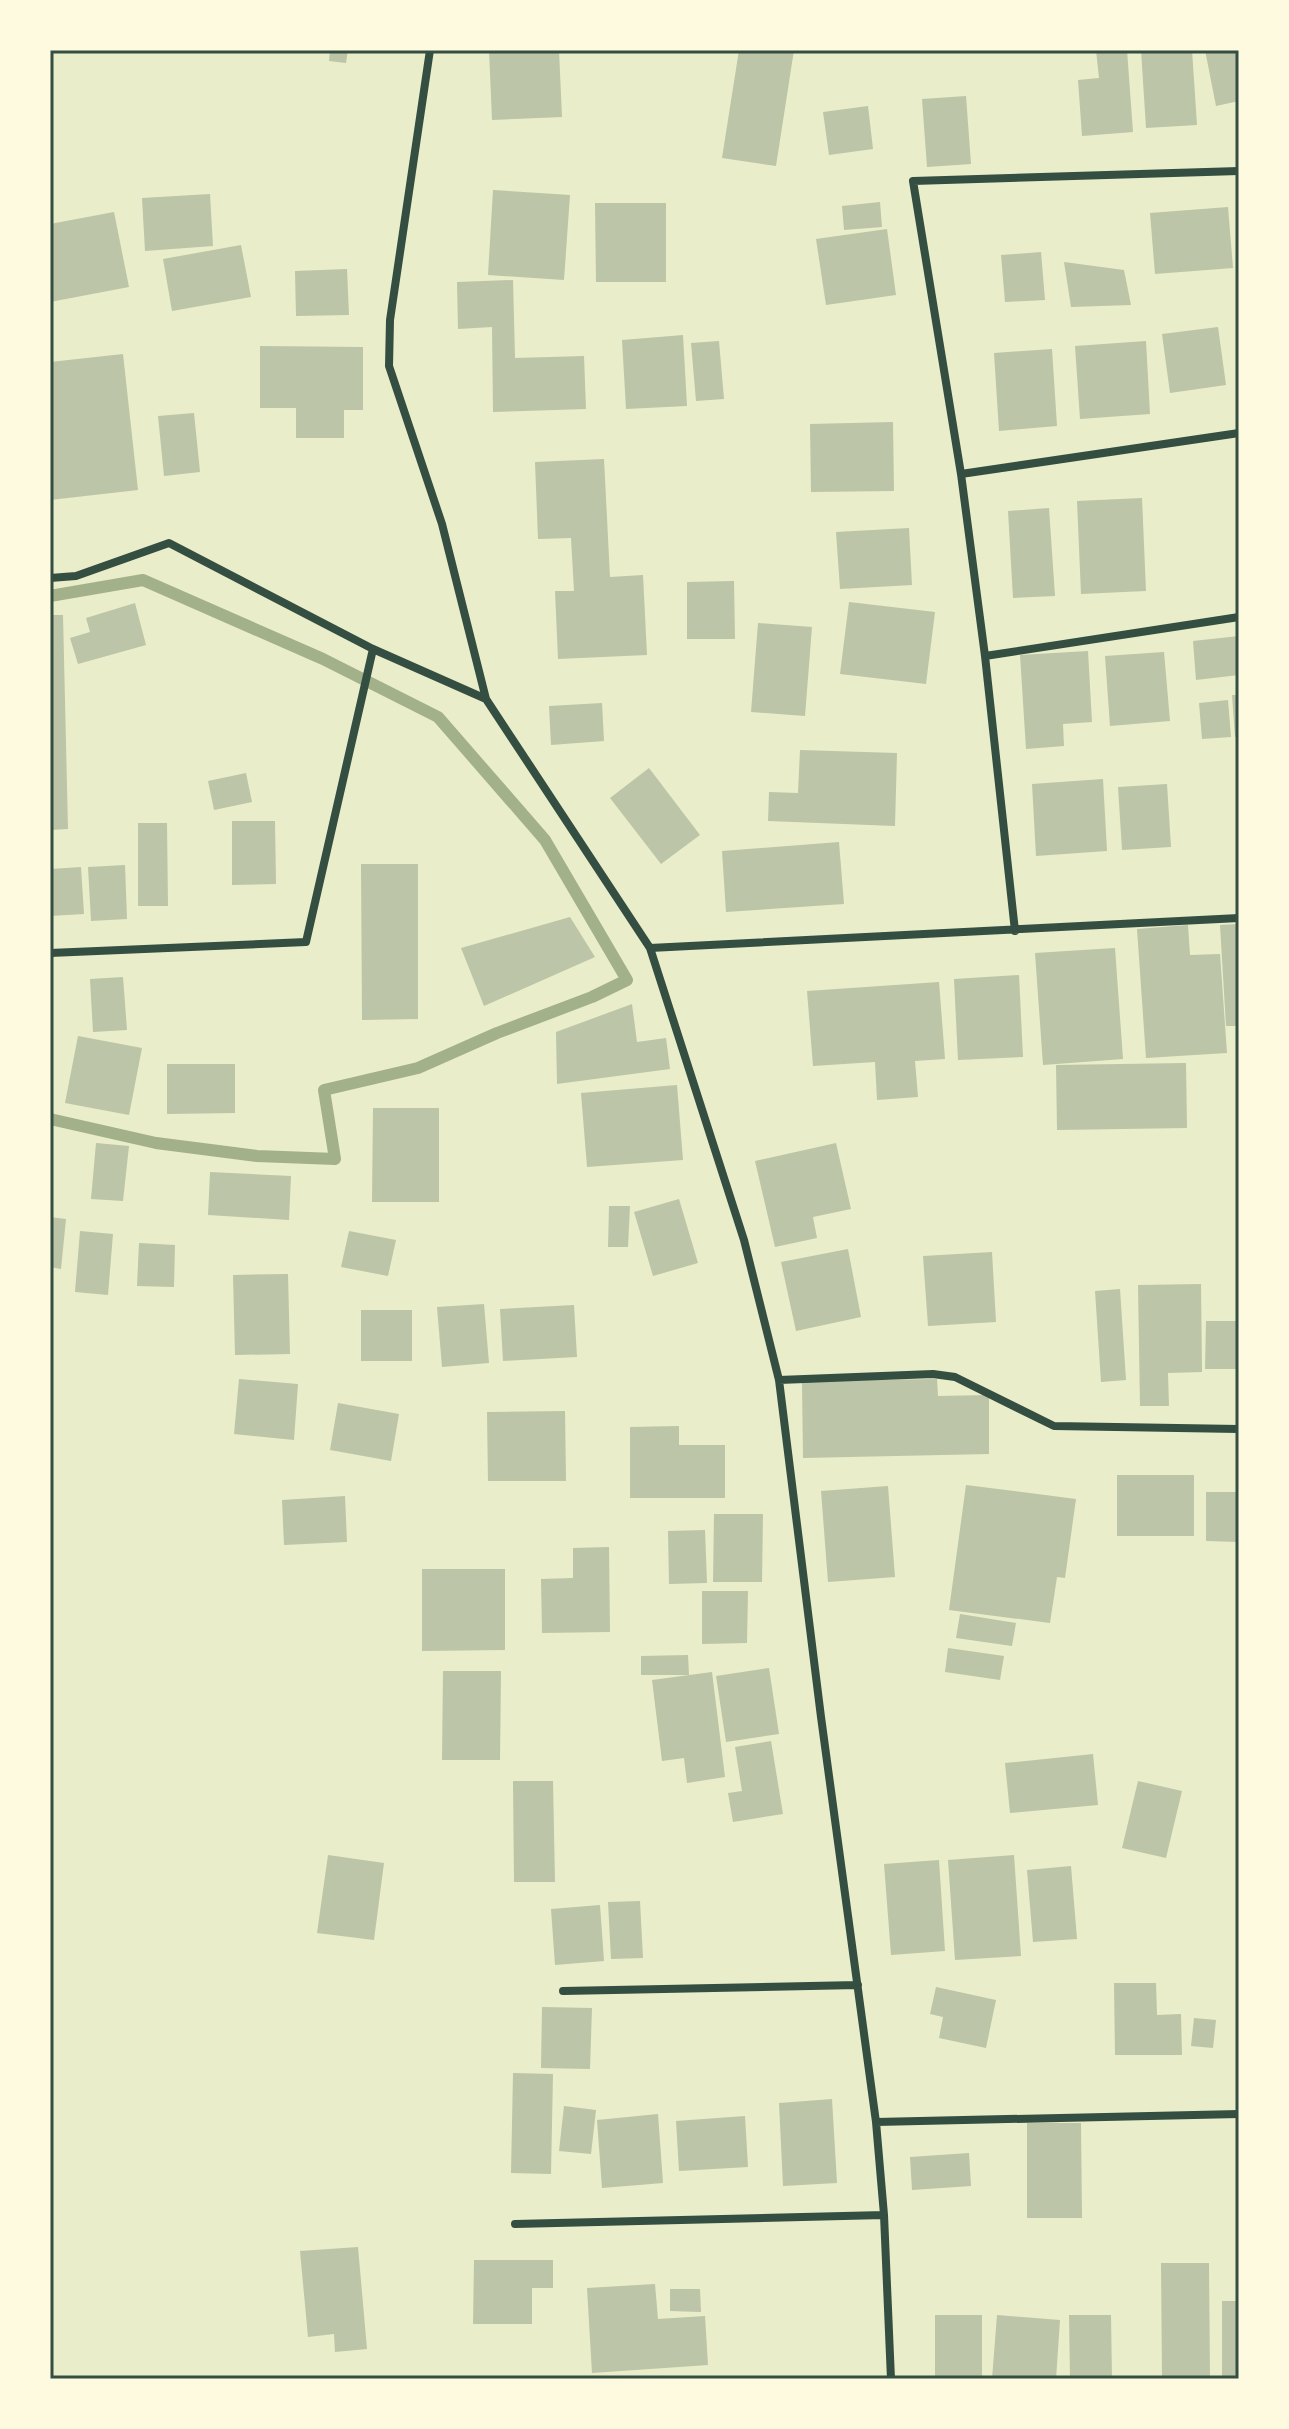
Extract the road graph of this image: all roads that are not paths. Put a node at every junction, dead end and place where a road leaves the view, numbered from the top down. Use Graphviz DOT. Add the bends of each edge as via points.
graph roads {
  1 [pos="430,50"];
  2 [pos="1239,171"];
  3 [pos="1239,433"];
  4 [pos="961,474"];
  5 [pos="50,578"];
  6 [pos="1239,617"];
  7 [pos="373,649"];
  8 [pos="985,656"];
  9 [pos="486,699"];
  10 [pos="1239,918"];
  11 [pos="1015,931"];
  12 [pos="650,948"];
  13 [pos="50,953"];
  14 [pos="779,1380"];
  15 [pos="1239,1429"];
  16 [pos="858,1985"];
  17 [pos="563,1991"];
  18 [pos="1239,2114"];
  19 [pos="876,2122"];
  20 [pos="884,2215"];
  21 [pos="515,2224"];
  22 [pos="891,2379"];
  1 -- 9 [label="street" via="390,320 389,366 442,524"];
  2 -- 4 [label="street" via="913,181"];
  3 -- 4 [label="street"];
  4 -- 8 [label="street"];
  5 -- 7 [label="street" via="76,576 169,543"];
  6 -- 8 [label="street"];
  7 -- 9 [label="street"];
  7 -- 13 [label="street" via="306,942"];
  8 -- 11 [label="street"];
  9 -- 12 [label="street"];
  10 -- 11 [label="street"];
  11 -- 12 [label="street"];
  12 -- 14 [label="street" via="744,1240"];
  14 -- 15 [label="street" via="944,1375 1054,1426"];
  14 -- 16 [label="street"];
  16 -- 17 [label="street"];
  16 -- 19 [label="street"];
  18 -- 19 [label="street"];
  19 -- 20 [label="street"];
  20 -- 21 [label="street"];
  20 -- 22 [label="street"];
}
